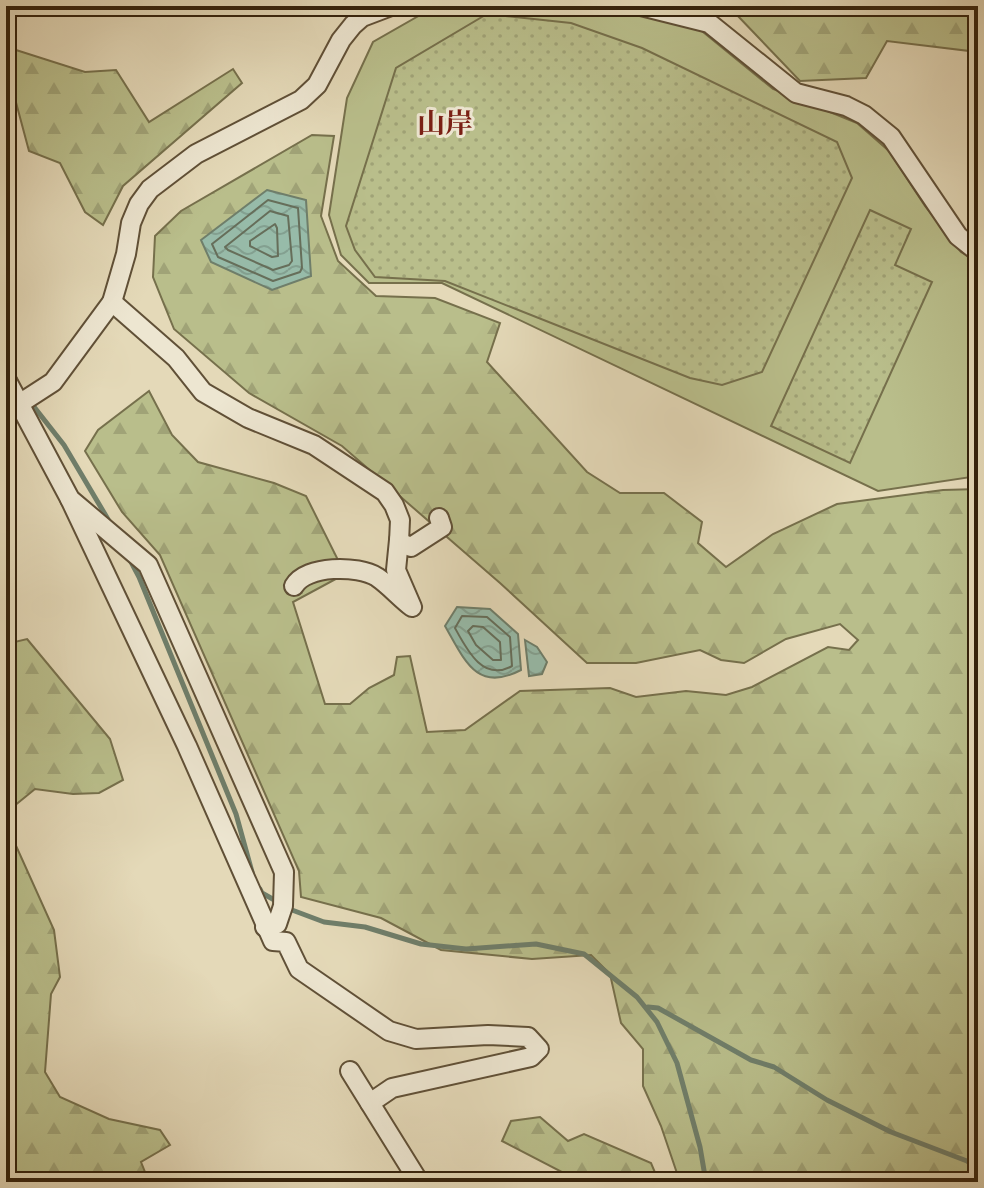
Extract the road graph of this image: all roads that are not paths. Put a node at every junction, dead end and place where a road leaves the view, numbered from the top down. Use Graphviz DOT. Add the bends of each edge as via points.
graph roads {
  1 [pos="391,6"];
  2 [pos="641,6"];
  3 [pos="978,252"];
  4 [pos="112,302"];
  5 [pos="6,379"];
  6 [pos="19,404"];
  7 [pos="70,499"];
  8 [pos="439,518"];
  9 [pos="399,540"];
  10 [pos="294,586"];
  11 [pos="265,927"];
  12 [pos="350,1071"];
  13 [pos="370,1103"];
  14 [pos="419,1182"];
  1 -- 4 [label="street" via="353,25 317,85 301,100 196,154 150,189 131,223"];
  2 -- 3 [label="street" via="709,23 796,93 846,106 882,127 958,236"];
  4 -- 6 [label="street" via="53,382"];
  4 -- 9 [label="street" via="176,358 203,392 248,418 314,445 385,492 400,520"];
  5 -- 6 [label="street"];
  6 -- 7 [label="street"];
  7 -- 11 [label="street"];
  7 -- 11 [label="street" via="148,565 284,872 277,924"];
  8 -- 9 [label="street" via="442,527 411,547"];
  9 -- 10 [label="street" via="396,570 412,607 376,576 359,570 314,571"];
  11 -- 13 [label="street" via="273,941 286,942 299,969 389,1031 416,1039 528,1037 539,1049 531,1057 392,1088"];
  12 -- 13 [label="street"];
  13 -- 14 [label="street"];
}
